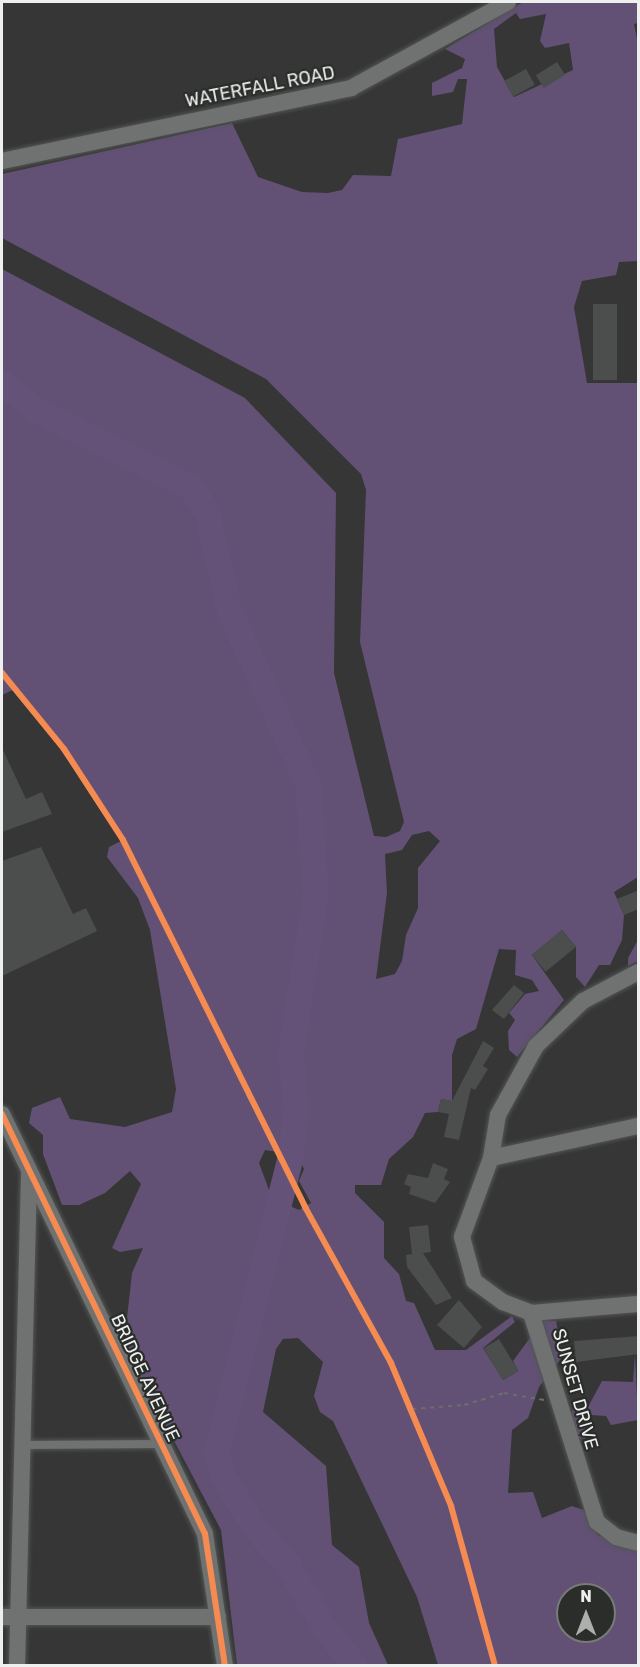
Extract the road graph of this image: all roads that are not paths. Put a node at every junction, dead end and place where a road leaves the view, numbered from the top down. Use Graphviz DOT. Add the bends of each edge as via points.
graph roads {
  1 [pos="508,2"];
  2 [pos="2,161"];
  3 [pos="639,972"];
  4 [pos="2,1114"];
  5 [pos="639,1126"];
  6 [pos="491,1158"];
  7 [pos="29,1170"];
  8 [pos="639,1304"];
  9 [pos="531,1312"];
  10 [pos="159,1444"];
  11 [pos="23,1445"];
  12 [pos="639,1543"];
  13 [pos="10,1617"];
  14 [pos="218,1617"];
  15 [pos="18,1665"];
  16 [pos="225,1665"];
  1 -- 2 [label="street, WATERFALL ROAD" via="351,88"];
  3 -- 6 [label="street, SUNSET DRIVE" via="583,1001 536,1046 498,1115"];
  4 -- 7 [label="street, BRIDGE AVENUE"];
  5 -- 6 [label="street"];
  6 -- 9 [label="street, SUNSET DRIVE" via="472,1198 463,1254 474,1281 501,1301"];
  7 -- 10 [label="street, BRIDGE AVENUE"];
  7 -- 11 [label="street"];
  8 -- 9 [label="street"];
  9 -- 12 [label="street, SUNSET DRIVE" via="582,1488 597,1522 616,1538"];
  10 -- 11 [label="lane"];
  10 -- 14 [label="street, BRIDGE AVENUE" via="205,1533"];
  11 -- 13 [label="street"];
  13 -- 14 [label="street"];
  13 -- 15 [label="street"];
  14 -- 16 [label="street, BRIDGE AVENUE"];
}
